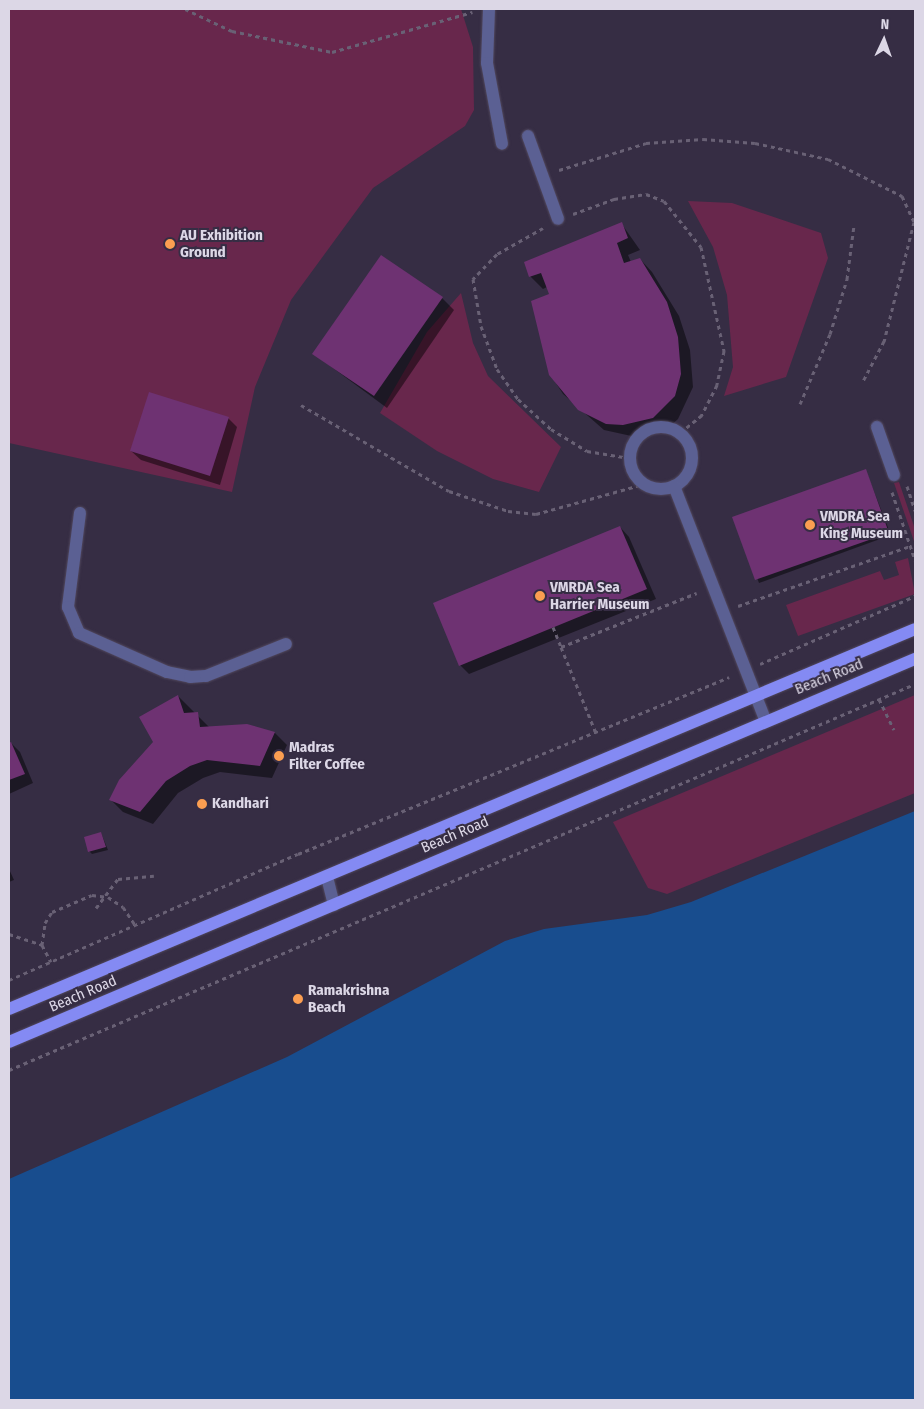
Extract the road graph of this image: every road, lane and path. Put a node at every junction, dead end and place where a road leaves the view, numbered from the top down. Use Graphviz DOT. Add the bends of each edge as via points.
graph roads {
  1 [pos="185,9"];
  2 [pos="490,9"];
  3 [pos="476,11"];
  4 [pos="528,136"];
  5 [pos="502,144"];
  6 [pos="559,170"];
  7 [pos="558,219"];
  8 [pos="854,225"];
  9 [pos="862,383"];
  10 [pos="800,404"];
  11 [pos="301,405"];
  12 [pos="877,427"];
  13 [pos="680,433"];
  14 [pos="629,458"];
  15 [pos="897,481"];
  16 [pos="644,484"];
  17 [pos="674,486"];
  18 [pos="915,511"];
  19 [pos="80,514"];
  20 [pos="910,546"];
  21 [pos="915,560"];
  22 [pos="714,586"];
  23 [pos="915,596"];
  24 [pos="724,611"];
  25 [pos="553,628"];
  26 [pos="915,629"];
  27 [pos="286,644"];
  28 [pos="560,646"];
  29 [pos="915,659"];
  30 [pos="746,669"];
  31 [pos="915,684"];
  32 [pos="757,696"];
  33 [pos="879,699"];
  34 [pos="765,720"];
  35 [pos="894,730"];
  36 [pos="596,734"];
  37 [pos="154,876"];
  38 [pos="327,877"];
  39 [pos="103,897"];
  40 [pos="334,905"];
  41 [pos="96,908"];
  42 [pos="136,926"];
  43 [pos="9,934"];
  44 [pos="42,945"];
  45 [pos="51,962"];
  46 [pos="9,980"];
  47 [pos="9,1009"];
  48 [pos="9,1042"];
  49 [pos="9,1070"];
  1 -- 3 [label="path" via="232,31 332,52"];
  2 -- 5 [label="lane" via="487,63"];
  4 -- 7 [label="lane"];
  6 -- 9 [label="path" via="646,143 703,139 755,144 828,160 902,196 914,222 884,341"];
  7 -- 13 [label="path" via="614,199 646,194 664,201 701,248 724,351 718,385 702,415"];
  7 -- 14 [label="path" via="497,254 473,279 481,326 497,369 518,399 552,429 587,451"];
  8 -- 10 [label="path" via="841,297"];
  11 -- 16 [label="path" via="449,491 508,511 536,514"];
  12 -- 15 [label="lane"];
  13 -- 14 [label="lane" via="651,428 635,440"];
  13 -- 17 [label="lane" via="691,450 692,461 689,471"];
  14 -- 16 [label="lane"];
  15 -- 18 [label="path"];
  15 -- 20 [label="path"];
  16 -- 17 [label="lane" via="654,488"];
  17 -- 22 [label="lane"];
  19 -- 27 [label="lane" via="68,607 79,633 167,672 190,677 206,676"];
  20 -- 21 [label="path"];
  20 -- 24 [label="path"];
  22 -- 24 [label="lane"];
  22 -- 28 [label="path"];
  23 -- 30 [label="path"];
  24 -- 30 [label="lane"];
  25 -- 28 [label="path"];
  26 -- 32 [label="main road, Beach Road"];
  28 -- 36 [label="path"];
  29 -- 34 [label="main road, Beach Road"];
  30 -- 32 [label="lane"];
  30 -- 36 [label="path"];
  31 -- 33 [label="path"];
  32 -- 34 [label="lane"];
  32 -- 38 [label="main road, Beach Road"];
  33 -- 35 [label="path"];
  33 -- 49 [label="path"];
  34 -- 40 [label="main road, Beach Road"];
  36 -- 42 [label="path" via="314,848"];
  37 -- 39 [label="path" via="131,874 118,879"];
  38 -- 40 [label="lane"];
  38 -- 47 [label="main road, Beach Road"];
  39 -- 41 [label="path"];
  39 -- 42 [label="path" via="123,906"];
  39 -- 44 [label="path" via="73,899 52,912 45,923"];
  40 -- 48 [label="main road, Beach Road"];
  42 -- 45 [label="path"];
  43 -- 44 [label="path"];
  44 -- 45 [label="path"];
  45 -- 46 [label="path"];
}
